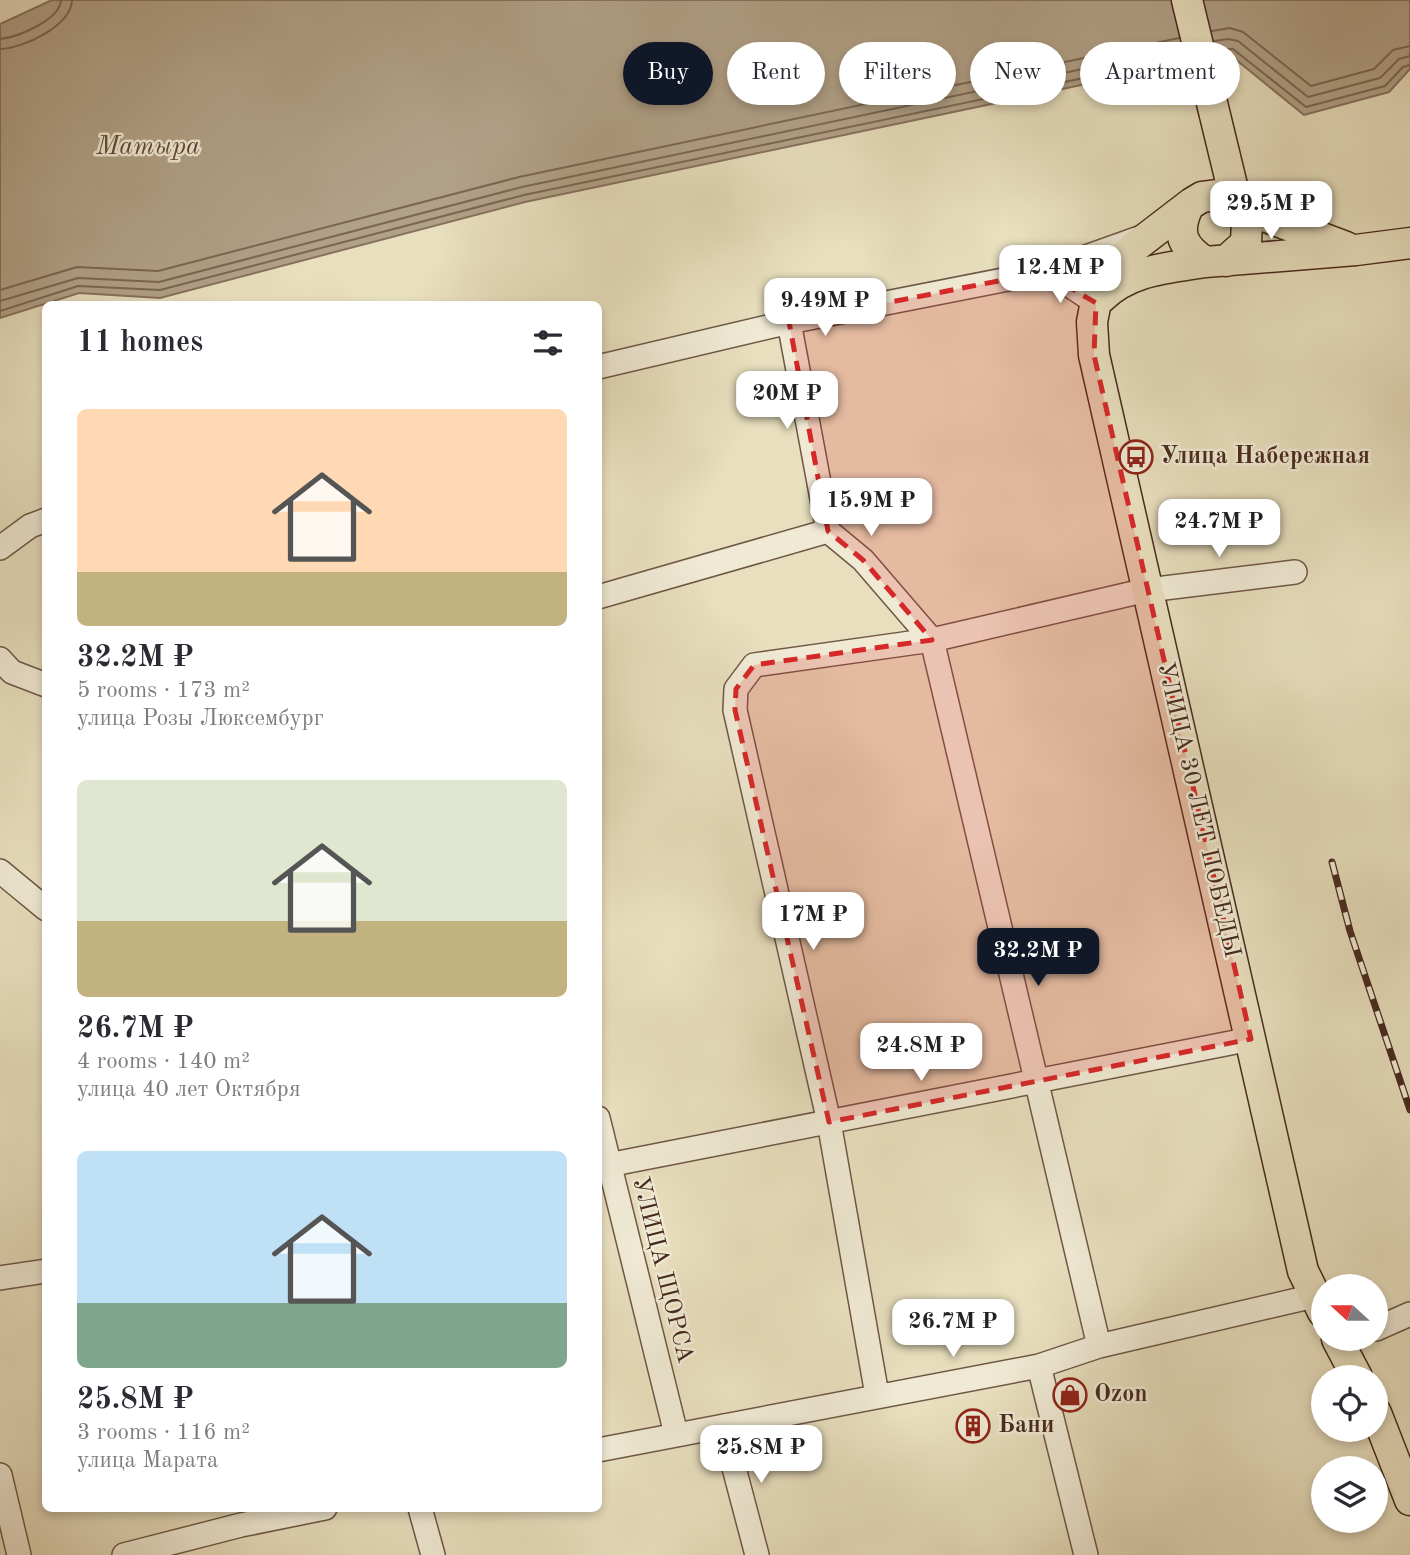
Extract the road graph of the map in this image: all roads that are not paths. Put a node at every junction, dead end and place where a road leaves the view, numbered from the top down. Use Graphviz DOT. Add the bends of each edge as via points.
graph roads {
  1 [pos="1187,0"];
  2 [pos="1215,124"];
  3 [pos="1194,203"];
  4 [pos="1238,204"];
  5 [pos="1153,233"];
  6 [pos="1410,243"];
  7 [pos="1356,250"];
  8 [pos="1216,261"];
  9 [pos="1044,272"];
  10 [pos="1096,303"];
  11 [pos="789,322"];
  12 [pos="602,366"];
  13 [pos="42,522"];
  14 [pos="828,531"];
  15 [pos="0,548"];
  16 [pos="1295,572"];
  17 [pos="1141,592"];
  18 [pos="602,596"];
  19 [pos="932,640"];
  20 [pos="0,659"];
  21 [pos="42,683"];
  22 [pos="0,871"];
  23 [pos="42,906"];
  24 [pos="1251,1039"];
  25 [pos="1039,1083"];
  26 [pos="829,1122"];
  27 [pos="604,1166"];
  28 [pos="42,1272"];
  29 [pos="0,1278"];
  30 [pos="1311,1288"];
  31 [pos="1311,1306"];
  32 [pos="1410,1314"];
  33 [pos="1388,1324"];
  34 [pos="1099,1346"];
  35 [pos="1039,1366"];
  36 [pos="877,1395"];
  37 [pos="723,1426"];
  38 [pos="676,1434"];
  39 [pos="1387,1442"];
  40 [pos="602,1449"];
  41 [pos="0,1475"];
  42 [pos="1410,1500"];
  43 [pos="287,1512"];
  44 [pos="421,1512"];
  45 [pos="239,1517"];
  46 [pos="200,1546"];
  47 [pos="19,1555"];
  48 [pos="124,1555"];
  49 [pos="433,1555"];
  50 [pos="757,1555"];
  51 [pos="1086,1555"];
  1 -- 2 [label="main road"];
  2 -- 3 [label="main road"];
  2 -- 4 [label="main road"];
  3 -- 4 [label="main road" via="1219,195"];
  3 -- 5 [label="main road, УЛИЦА 30 ЛЕТ ПОБЕДЫ"];
  3 -- 8 [label="main road" via="1181,223 1181,236 1188,251"];
  4 -- 7 [label="main road"];
  4 -- 8 [label="main road" via="1247,220 1246,243"];
  5 -- 9 [label="street"];
  5 -- 10 [label="main road, УЛИЦА 30 ЛЕТ ПОБЕДЫ" via="1111,269 1099,286"];
  6 -- 7 [label="main road"];
  7 -- 8 [label="main road"];
  8 -- 10 [label="main road" via="1138,274 1114,285"];
  9 -- 10 [label="street"];
  9 -- 11 [label="street"];
  10 -- 17 [label="main road, УЛИЦА 30 ЛЕТ ПОБЕДЫ" via="1094,355"];
  11 -- 12 [label="street"];
  11 -- 14 [label="street"];
  13 -- 15 [label="street"];
  14 -- 18 [label="street"];
  14 -- 19 [label="street" via="863,560"];
  16 -- 17 [label="street"];
  17 -- 19 [label="street"];
  17 -- 24 [label="main road, УЛИЦА 30 ЛЕТ ПОБЕДЫ"];
  19 -- 25 [label="street"];
  19 -- 26 [label="street" via="754,665 736,689 735,710"];
  20 -- 21 [label="street" via="12,672"];
  22 -- 23 [label="street"];
  24 -- 25 [label="street"];
  24 -- 30 [label="main road, УЛИЦА 30 ЛЕТ ПОБЕДЫ" via="1303,1271"];
  25 -- 26 [label="street"];
  25 -- 34 [label="street"];
  26 -- 27 [label="street"];
  26 -- 36 [label="street"];
  27 -- 38 [label="street, УЛИЦА ЩОРСА"];
  28 -- 29 [label="street"];
  31 -- 34 [label="street"];
  32 -- 33 [label="street"];
  34 -- 35 [label="street"];
  35 -- 36 [label="street"];
  35 -- 51 [label="street"];
  36 -- 37 [label="street"];
  37 -- 38 [label="street"];
  37 -- 50 [label="street"];
  38 -- 40 [label="street"];
  39 -- 42 [label="main road"];
  41 -- 47 [label="street"];
  43 -- 45 [label="street"];
  44 -- 49 [label="street"];
  45 -- 46 [label="street"];
  46 -- 48 [label="street"];
}
